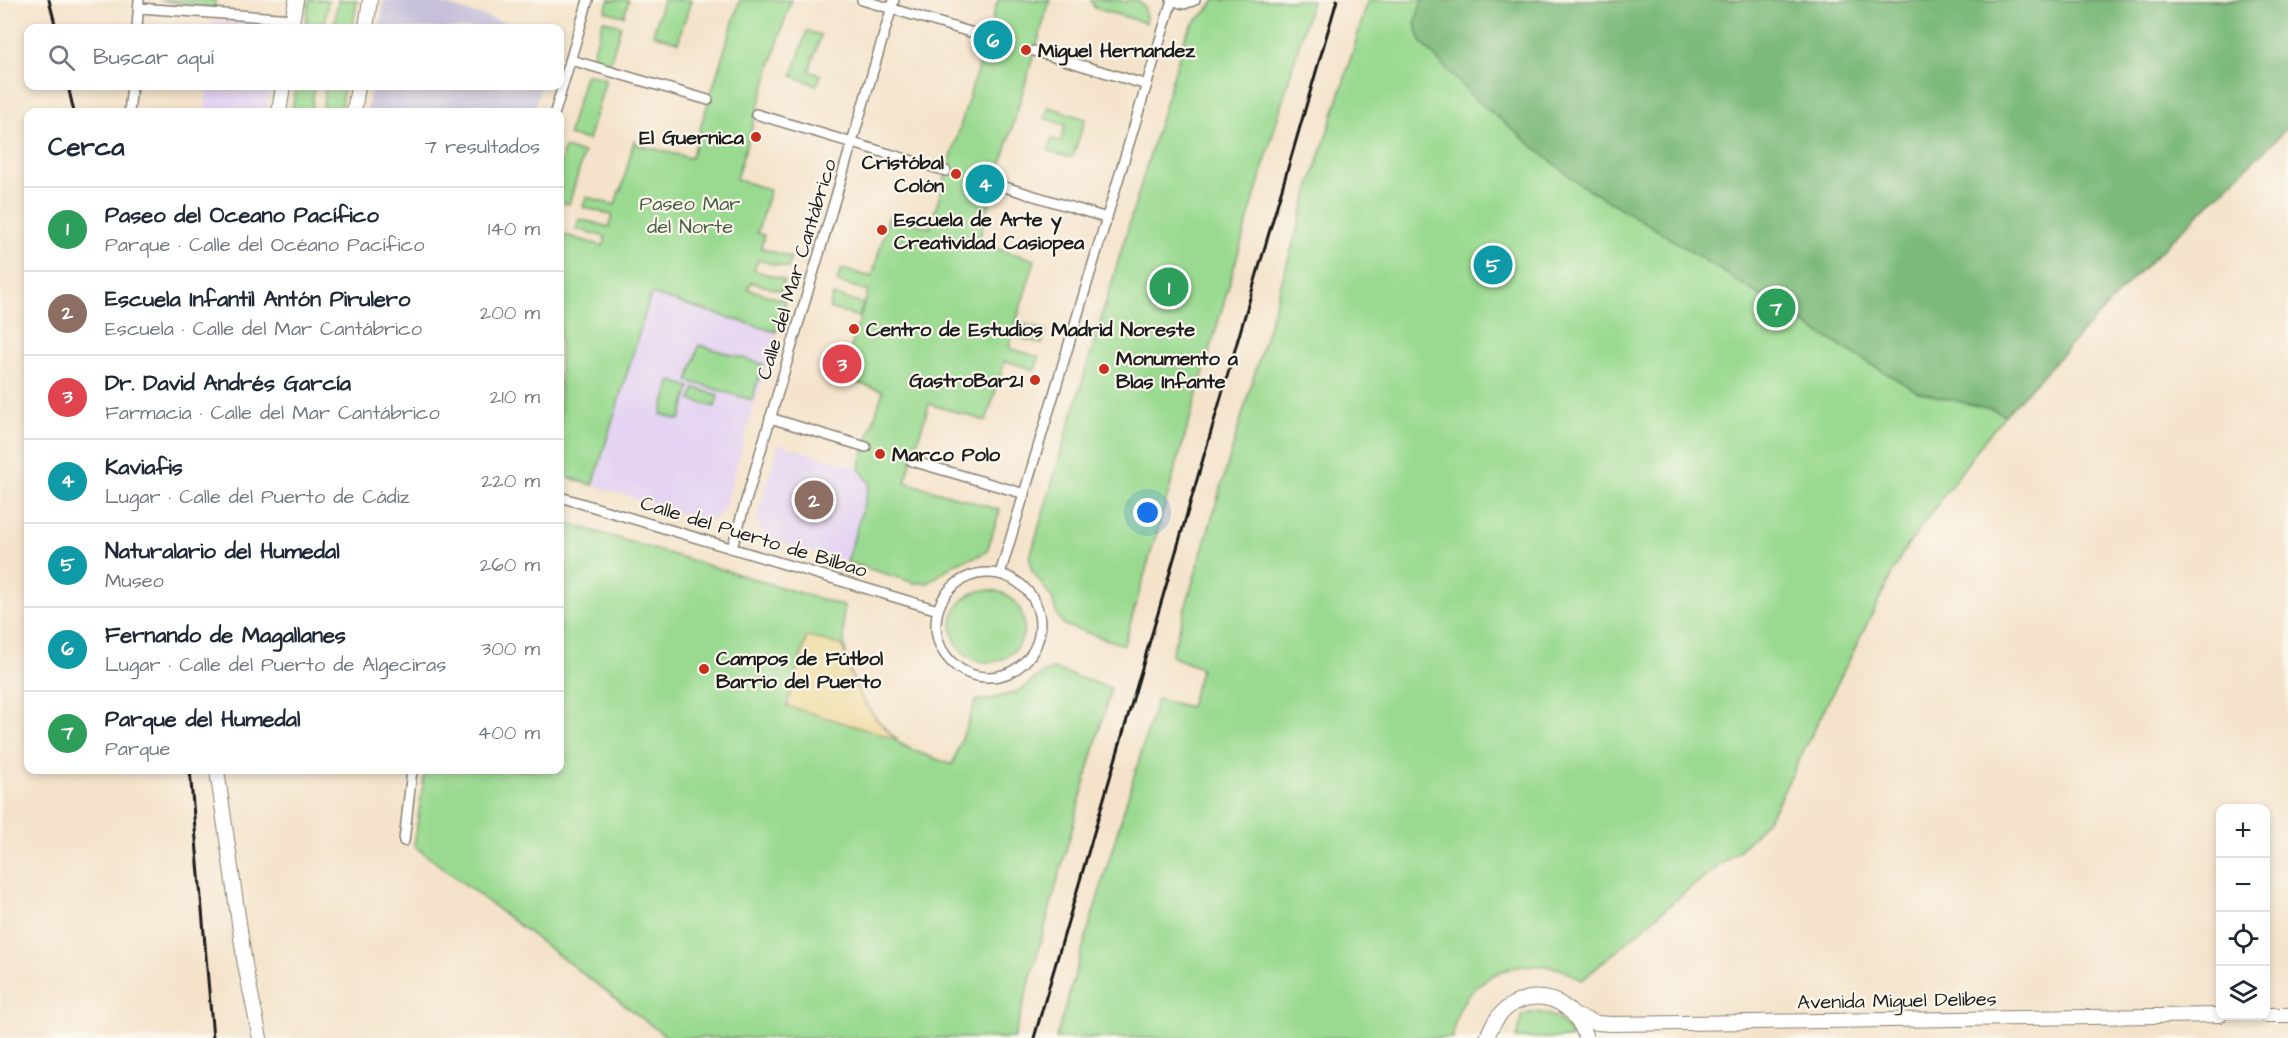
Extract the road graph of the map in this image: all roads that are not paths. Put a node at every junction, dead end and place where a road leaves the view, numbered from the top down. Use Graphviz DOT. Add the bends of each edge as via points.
graph roads {
  1 [pos="296,0"];
  2 [pos="370,0"];
  3 [pos="588,0"];
  4 [pos="862,0"];
  5 [pos="1172,0"];
  6 [pos="1195,0"];
  7 [pos="139,4"];
  8 [pos="893,4"];
  9 [pos="137,24"];
  10 [pos="292,24"];
  11 [pos="367,24"];
  12 [pos="987,37"];
  13 [pos="1034,51"];
  14 [pos="571,60"];
  15 [pos="564,83"];
  16 [pos="1147,85"];
  17 [pos="132,90"];
  18 [pos="282,90"];
  19 [pos="357,90"];
  20 [pos="562,90"];
  21 [pos="708,100"];
  22 [pos="129,108"];
  23 [pos="280,108"];
  24 [pos="355,108"];
  25 [pos="556,108"];
  26 [pos="756,114"];
  27 [pos="852,143"];
  28 [pos="946,171"];
  29 [pos="995,184"];
  30 [pos="1107,218"];
  31 [pos="770,418"];
  32 [pos="866,447"];
  33 [pos="912,461"];
  34 [pos="1024,494"];
  35 [pos="564,498"];
  36 [pos="732,548"];
  37 [pos="1000,574"];
  38 [pos="938,610"];
  39 [pos="218,774"];
  40 [pos="412,774"];
  41 [pos="404,841"];
  42 [pos="2270,1015"];
  43 [pos="2288,1015"];
  44 [pos="1576,1016"];
  45 [pos="2216,1016"];
  46 [pos="260,1038"];
  47 [pos="1487,1038"];
  48 [pos="1586,1038"];
  1 -- 10 [label="main road"];
  2 -- 11 [label="main road"];
  3 -- 14 [label="street"];
  4 -- 8 [label="street"];
  5 -- 6 [label="street" via="1184,4"];
  5 -- 16 [label="street"];
  7 -- 9 [label="street"];
  7 -- 10 [label="street"];
  8 -- 12 [label="street"];
  8 -- 27 [label="street, Calle del Mar Cantábrico"];
  13 -- 16 [label="street"];
  14 -- 15 [label="street"];
  14 -- 21 [label="street"];
  16 -- 30 [label="street"];
  17 -- 22 [label="street"];
  18 -- 23 [label="main road"];
  19 -- 24 [label="main road"];
  20 -- 25 [label="street"];
  26 -- 27 [label="street"];
  27 -- 28 [label="street"];
  27 -- 31 [label="street, Calle del Mar Cantábrico"];
  29 -- 30 [label="street"];
  30 -- 34 [label="street"];
  31 -- 32 [label="street"];
  31 -- 36 [label="street, Calle del Mar Cantábrico"];
  33 -- 34 [label="street"];
  34 -- 37 [label="street"];
  35 -- 36 [label="street, Calle del Puerto de Bilbao"];
  36 -- 38 [label="street, Calle del Puerto de Bilbao"];
  37 -- 38 [label="street" via="962,580 947,592"];
  37 -- 38 [label="street" via="1021,585 1039,615 1034,650 1008,673 985,677 955,665 938,640"];
  39 -- 46 [label="main road" via="245,965"];
  40 -- 41 [label="street"];
  42 -- 43 [label="main road"];
  44 -- 45 [label="main road, Avenida Miguel Delibes" via="1611,1024"];
  44 -- 47 [label="main road" via="1548,998 1532,997 1502,1011 1491,1024"];
  44 -- 48 [label="main road"];
}
